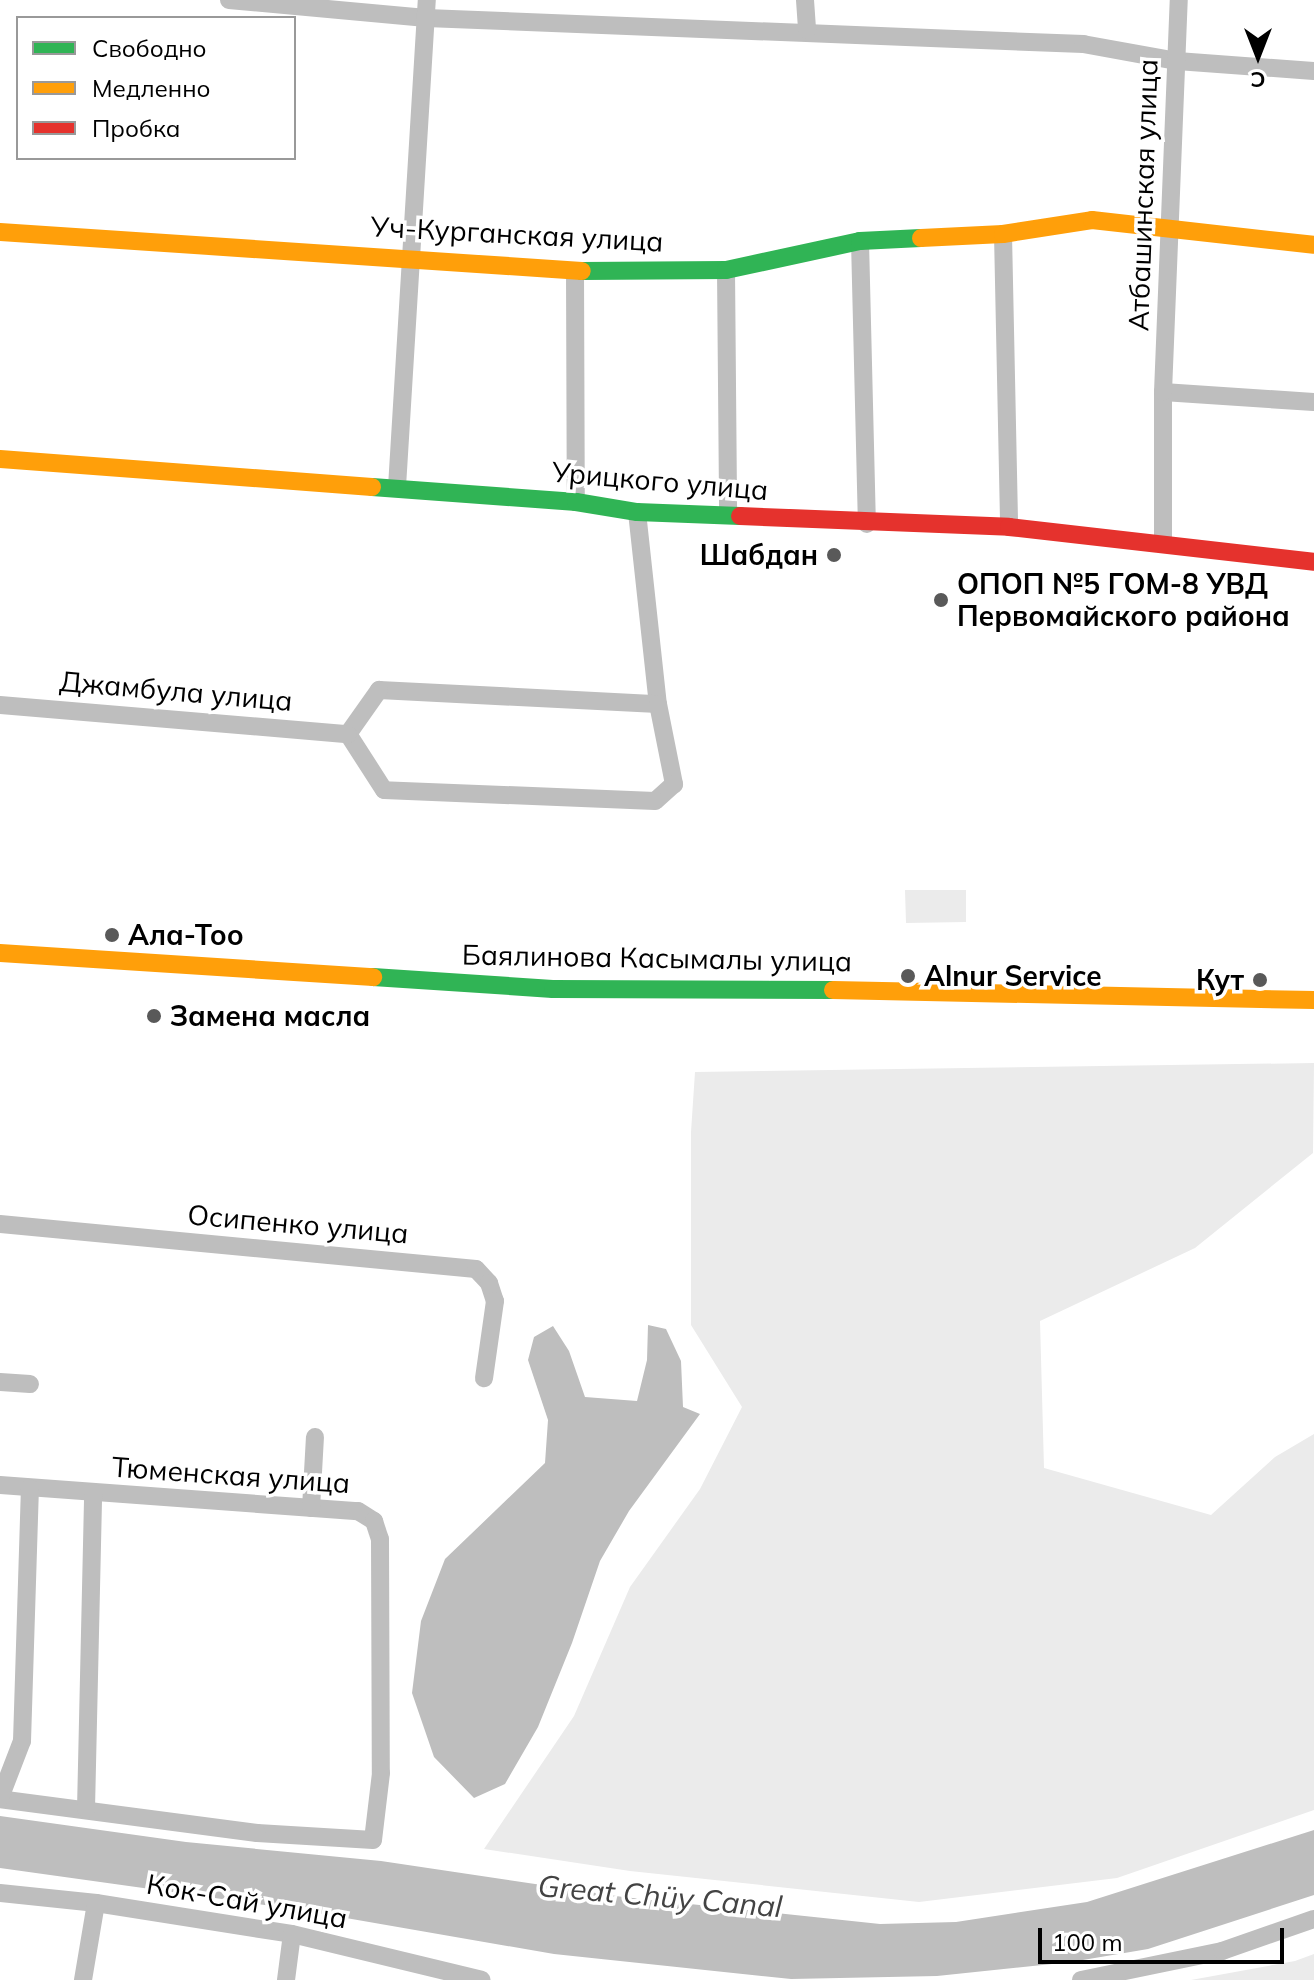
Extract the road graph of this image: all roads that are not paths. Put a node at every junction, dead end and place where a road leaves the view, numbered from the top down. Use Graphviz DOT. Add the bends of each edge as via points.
graph roads {
  1 [pos="229,0"];
  2 [pos="805,0"];
  3 [pos="1179,0"];
  4 [pos="426,9"];
  5 [pos="807,30"];
  6 [pos="1177,61"];
  7 [pos="1314,71"];
  8 [pos="1168,231"];
  9 [pos="0,232"];
  10 [pos="1003,234"];
  11 [pos="860,241"];
  12 [pos="1314,245"];
  13 [pos="413,258"];
  14 [pos="726,270"];
  15 [pos="575,271"];
  16 [pos="1163,392"];
  17 [pos="1314,402"];
  18 [pos="0,459"];
  19 [pos="397,487"];
  20 [pos="576,502"];
  21 [pos="637,512"];
  22 [pos="728,515"];
  23 [pos="867,524"];
  24 [pos="1009,527"];
  25 [pos="1163,542"];
  26 [pos="1314,562"];
  27 [pos="658,704"];
  28 [pos="0,705"];
  29 [pos="348,734"];
  30 [pos="0,953"];
  31 [pos="1314,1000"];
  32 [pos="0,1224"];
  33 [pos="484,1378"];
  34 [pos="0,1382"];
  35 [pos="30,1384"];
  36 [pos="315,1437"];
  37 [pos="0,1485"];
  38 [pos="30,1488"];
  39 [pos="93,1492"];
  40 [pos="311,1508"];
  41 [pos="0,1798"];
  42 [pos="86,1809"];
  43 [pos="0,1893"];
  44 [pos="96,1903"];
  45 [pos="1314,1919"];
  46 [pos="292,1934"];
  47 [pos="83,1980"];
  48 [pos="286,1980"];
  49 [pos="482,1980"];
  50 [pos="1081,1980"];
  1 -- 4 [label="street"];
  2 -- 5 [label="street"];
  3 -- 6 [label="street, Атбашинская улица"];
  4 -- 5 [label="street"];
  4 -- 13 [label="street"];
  5 -- 6 [label="street" via="1083,44"];
  6 -- 7 [label="street"];
  6 -- 8 [label="street, Атбашинская улица"];
  8 -- 10 [label="street, Уч-Курганская улица" via="1092,220"];
  8 -- 12 [label="street, Уч-Курганская улица"];
  8 -- 16 [label="street, Атбашинская улица"];
  9 -- 13 [label="street, Уч-Курганская улица"];
  10 -- 11 [label="street, Уч-Курганская улица"];
  10 -- 24 [label="street"];
  11 -- 14 [label="street, Уч-Курганская улица"];
  11 -- 23 [label="street"];
  13 -- 15 [label="street, Уч-Курганская улица"];
  13 -- 19 [label="street"];
  14 -- 15 [label="street, Уч-Курганская улица"];
  14 -- 22 [label="street"];
  15 -- 20 [label="street"];
  16 -- 17 [label="street"];
  16 -- 25 [label="street, Атбашинская улица"];
  18 -- 19 [label="street, Урицкого улица"];
  19 -- 20 [label="street, Урицкого улица"];
  20 -- 21 [label="street, Урицкого улица"];
  21 -- 22 [label="street, Урицкого улица"];
  21 -- 27 [label="street"];
  22 -- 23 [label="street, Урицкого улица"];
  23 -- 24 [label="street, Урицкого улица"];
  24 -- 25 [label="street, Урицкого улица"];
  25 -- 26 [label="street, Урицкого улица"];
  27 -- 29 [label="street" via="379,690"];
  27 -- 29 [label="street" via="674,784 655,801 384,790"];
  28 -- 29 [label="street, Джамбула улица"];
  30 -- 31 [label="street, Баялинова Касымалы улица" via="553,989"];
  32 -- 33 [label="street, Осипенко улица" via="476,1269 489,1283 495,1301"];
  34 -- 35 [label="street"];
  36 -- 40 [label="street"];
  37 -- 38 [label="street, Тюменская улица"];
  38 -- 39 [label="street, Тюменская улица"];
  38 -- 41 [label="street" via="22,1741"];
  39 -- 40 [label="street, Тюменская улица"];
  39 -- 42 [label="street"];
  40 -- 42 [label="street, Тюменская улица" via="358,1511 374,1521 380,1539 381,1773 373,1840 257,1833"];
  41 -- 42 [label="street"];
  43 -- 44 [label="street, Кок-Сай улица"];
  44 -- 46 [label="street, Кок-Сай улица"];
  44 -- 47 [label="street"];
  45 -- 50 [label="street" via="1222,1951"];
  46 -- 48 [label="street"];
  46 -- 49 [label="street, Кок-Сай улица"];
}
